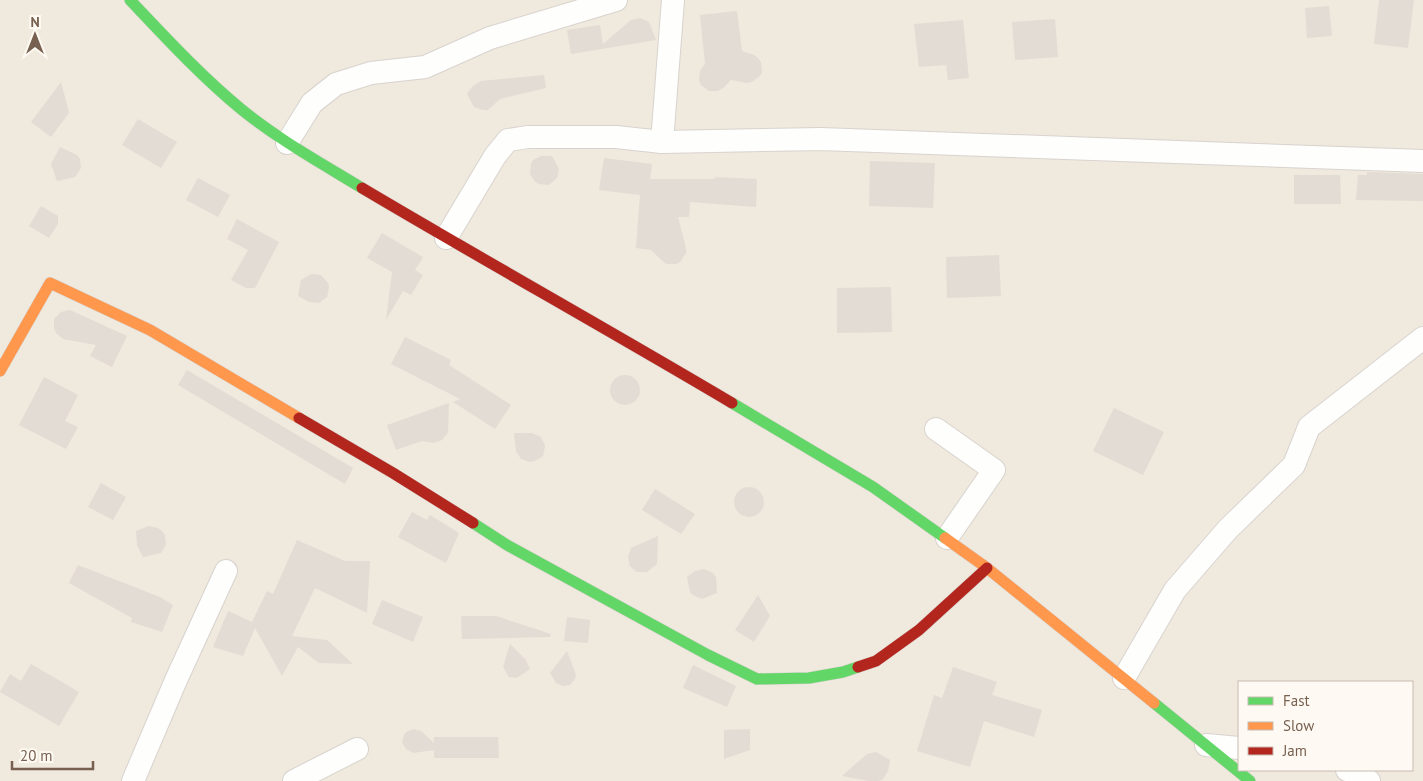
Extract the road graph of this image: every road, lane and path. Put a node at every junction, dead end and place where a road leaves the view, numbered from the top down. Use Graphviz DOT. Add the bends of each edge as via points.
graph roads {
  1 [pos="130,0"];
  2 [pos="616,0"];
  3 [pos="673,0"];
  4 [pos="662,142"];
  5 [pos="288,143"];
  6 [pos="1423,161"];
  7 [pos="446,238"];
  8 [pos="1423,338"];
  9 [pos="0,371"];
  10 [pos="936,429"];
  11 [pos="947,538"];
  12 [pos="987,568"];
  13 [pos="226,571"];
  14 [pos="1124,678"];
  15 [pos="1206,746"];
  16 [pos="1238,748"];
  17 [pos="357,749"];
  18 [pos="1348,771"];
  19 [pos="133,781"];
  20 [pos="294,781"];
  21 [pos="1250,781"];
  22 [pos="1369,781"];
  1 -- 5 [label="street" via="199,73"];
  2 -- 5 [label="street" via="490,38 426,67 371,73 336,84 312,103"];
  3 -- 4 [label="street"];
  4 -- 6 [label="street" via="821,139"];
  4 -- 7 [label="street" via="616,138 508,140"];
  5 -- 7 [label="street"];
  7 -- 11 [label="street" via="873,487"];
  8 -- 14 [label="street" via="1309,427 1294,465 1228,529 1175,590"];
  9 -- 12 [label="street" via="50,283 150,330 393,473 507,545 757,679 809,678 843,672 876,661 919,630"];
  10 -- 11 [label="street" via="994,470"];
  11 -- 12 [label="street"];
  12 -- 14 [label="street"];
  13 -- 19 [label="street"];
  14 -- 15 [label="street"];
  15 -- 16 [label="street"];
  15 -- 21 [label="street"];
  17 -- 20 [label="street"];
  18 -- 22 [label="street"];
}
